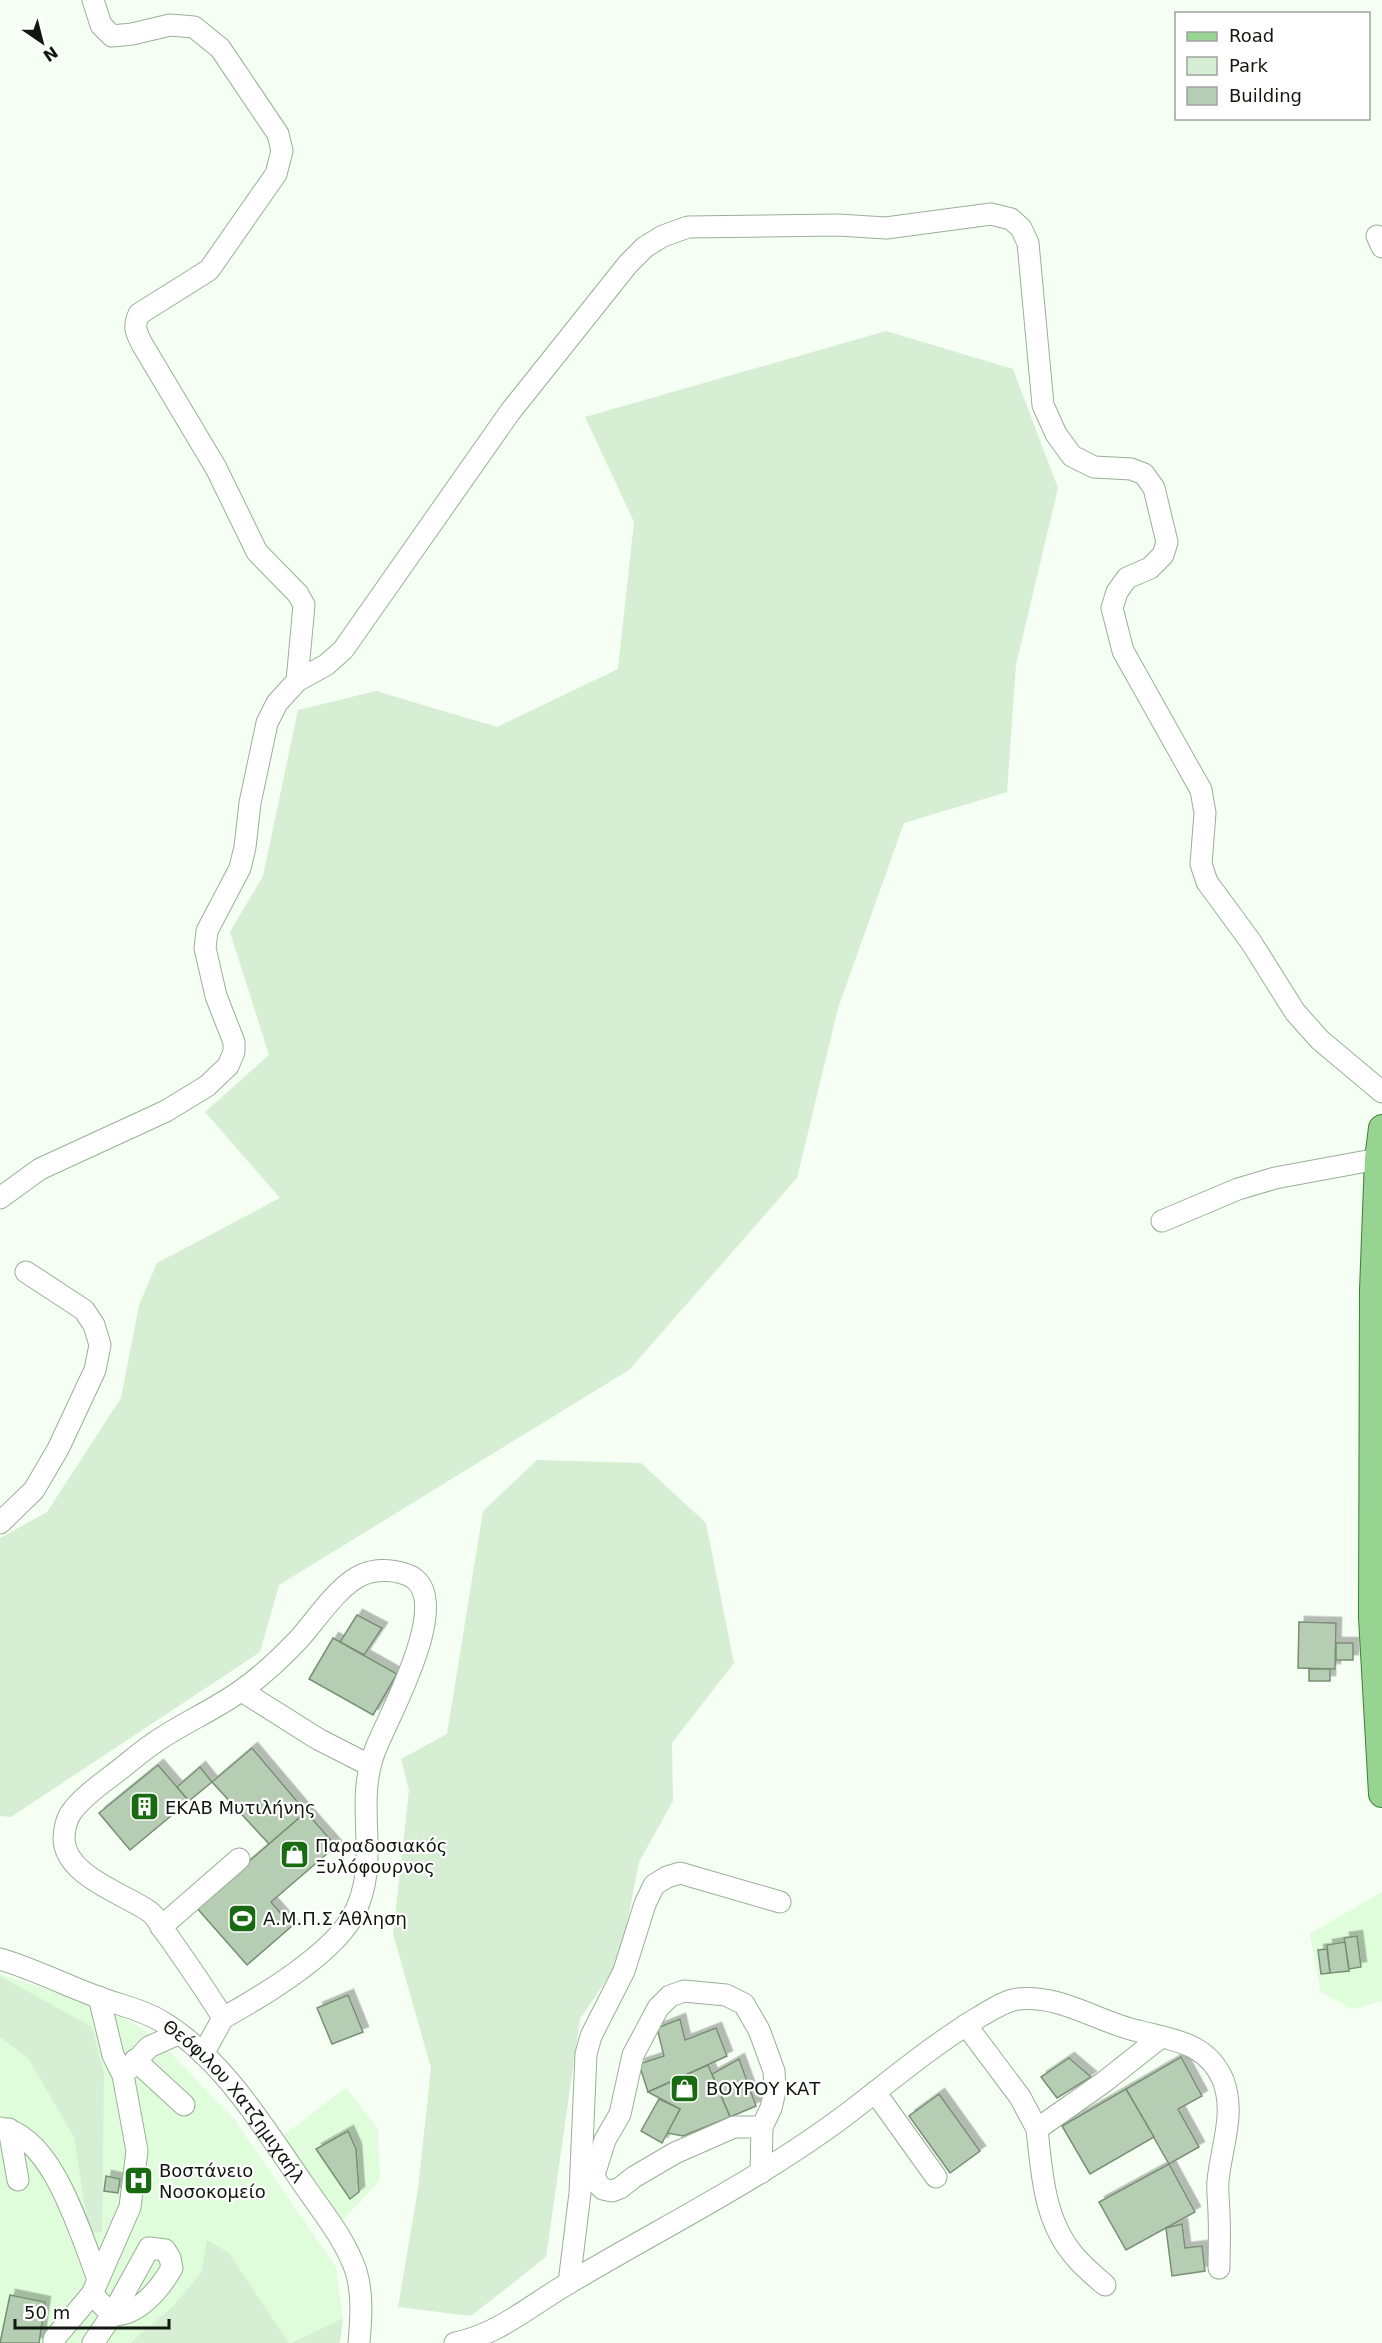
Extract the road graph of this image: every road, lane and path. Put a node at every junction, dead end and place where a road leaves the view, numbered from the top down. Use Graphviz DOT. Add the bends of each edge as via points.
graph roads {
  1 [pos="93,0"];
  2 [pos="297,681"];
  3 [pos="1382,1092"];
  4 [pos="1382,1128"];
  5 [pos="1380,1157"];
  6 [pos="0,1198"];
  7 [pos="1162,1221"];
  8 [pos="26,1272"];
  9 [pos="1377,1410"];
  10 [pos="0,1523"];
  11 [pos="242,1690"];
  12 [pos="369,1765"];
  13 [pos="1382,1794"];
  14 [pos="239,1859"];
  15 [pos="780,1902"];
  16 [pos="161,1927"];
  17 [pos="0,1959"];
  18 [pos="99,1997"];
  19 [pos="223,2018"];
  20 [pos="966,2025"];
  21 [pos="178,2034"];
  22 [pos="1161,2037"];
  23 [pos="203,2054"];
  24 [pos="129,2068"];
  25 [pos="875,2092"];
  26 [pos="184,2105"];
  27 [pos="762,2127"];
  28 [pos="4,2129"];
  29 [pos="1037,2129"];
  30 [pos="761,2174"];
  31 [pos="936,2176"];
  32 [pos="18,2180"];
  33 [pos="1220,2268"];
  34 [pos="569,2283"];
  35 [pos="1105,2285"];
  36 [pos="95,2287"];
  37 [pos="54,2343"];
  38 [pos="93,2343"];
  39 [pos="359,2343"];
  40 [pos="455,2343"];
  1 -- 2 [label="street" via="101,25 112,36 170,25 194,27 220,48 278,134 282,151 276,174 226,248 208,270 139,314 134,323 142,344 216,468 257,552 298,594 304,606"];
  2 -- 3 [label="street" via="343,650 510,412 645,247 688,227 886,228 990,214 1011,219 1028,243 1043,405 1056,434 1072,456 1094,467 1131,469 1144,474 1154,488 1167,542 1163,555 1150,568 1127,578 1112,608 1123,651 1201,790 1205,813 1201,864 1207,882 1295,1012 1320,1040"];
  2 -- 6 [label="street" via="277,703 267,723 240,868 207,931 205,948 216,996 234,1042 228,1066 207,1086 166,1111 49,1165"];
  4 -- 5 [label="main road"];
  5 -- 7 [label="street" via="1275,1178"];
  5 -- 9 [label="main road" via="1373,1290"];
  8 -- 10 [label="street" via="84,1310 100,1345 95,1370 58,1449 34,1490"];
  9 -- 13 [label="main road" via="1372,1617"];
  11 -- 12 [label="street" via="318,1739"];
  11 -- 12 [label="street" via="271,1667 345,1586 364,1574 386,1570 410,1576 422,1585 427,1604 415,1660"];
  11 -- 16 [label="street" via="154,1743 79,1804 66,1824 64,1841 71,1860 97,1882 152,1913"];
  12 -- 19 [label="street" via="365,1785 365,1886 352,1918 323,1951 264,1996"];
  14 -- 16 [label="street"];
  15 -- 34 [label="street" via="680,1873 654,1885 624,1971 588,2045 580,2193"];
  16 -- 19 [label="street"];
  17 -- 18 [label="street, Θεόφιλου Χατζημιχαήλ"];
  18 -- 21 [label="street, Θεόφιλου Χατζημιχαήλ" via="152,2017"];
  18 -- 24 [label="street" via="113,2055"];
  19 -- 23 [label="street"];
  20 -- 22 [label="street" via="1016,1999 1040,1998"];
  20 -- 25 [label="street"];
  20 -- 29 [label="street" via="1020,2097"];
  21 -- 23 [label="street, Θεόφιλου Χατζημιχαήλ"];
  21 -- 24 [label="street" via="155,2043"];
  22 -- 29 [label="street"];
  22 -- 33 [label="street" via="1194,2046 1213,2062 1228,2099 1218,2181"];
  23 -- 39 [label="street, Θεόφιλου Χατζημιχαήλ" via="245,2101 344,2243 356,2272 362,2308"];
  24 -- 26 [label="street"];
  24 -- 36 [label="street" via="137,2151 130,2207"];
  25 -- 30 [label="street"];
  25 -- 31 [label="street"];
  27 -- 27 [label="street" via="775,2091 774,2071 759,2030 744,2004 726,1995 684,1991 670,1996 658,2008 633,2055 620,2114 605,2140 594,2175 603,2189 612,2191 675,2153 734,2127"];
  27 -- 30 [label="street"];
  28 -- 32 [label="street"];
  28 -- 36 [label="street" via="27,2141 47,2161 62,2187"];
  29 -- 35 [label="street" via="1043,2186 1053,2219 1077,2260"];
  30 -- 34 [label="street"];
  34 -- 40 [label="street" via="489,2333"];
  36 -- 37 [label="street"];
  36 -- 38 [label="street" via="111,2315"];
}
